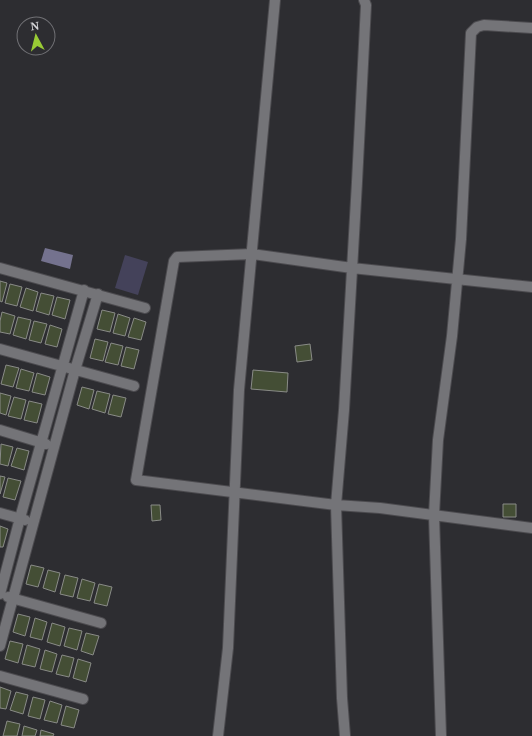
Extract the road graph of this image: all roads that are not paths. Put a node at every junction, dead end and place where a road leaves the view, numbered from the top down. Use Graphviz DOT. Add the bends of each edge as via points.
graph roads {
  1 [pos="276,0"];
  2 [pos="364,0"];
  3 [pos="532,28"];
  4 [pos="252,254"];
  5 [pos="0,268"];
  6 [pos="352,268"];
  7 [pos="457,280"];
  8 [pos="532,287"];
  9 [pos="84,290"];
  10 [pos="98,294"];
  11 [pos="145,308"];
  12 [pos="0,348"];
  13 [pos="63,366"];
  14 [pos="75,370"];
  15 [pos="134,386"];
  16 [pos="0,430"];
  17 [pos="41,442"];
  18 [pos="54,446"];
  19 [pos="234,492"];
  20 [pos="336,505"];
  21 [pos="0,513"];
  22 [pos="434,515"];
  23 [pos="20,518"];
  24 [pos="34,522"];
  25 [pos="532,528"];
  26 [pos="0,594"];
  27 [pos="13,598"];
  28 [pos="101,623"];
  29 [pos="0,646"];
  30 [pos="0,676"];
  31 [pos="82,698"];
  32 [pos="218,736"];
  33 [pos="346,736"];
  34 [pos="441,736"];
  1 -- 4 [label="street"];
  2 -- 6 [label="street" via="366,5"];
  3 -- 7 [label="street" via="484,25 471,33"];
  4 -- 6 [label="street"];
  4 -- 19 [label="street" via="239,390"];
  4 -- 19 [label="street" via="182,256 174,261 136,480"];
  5 -- 9 [label="street"];
  6 -- 7 [label="street"];
  6 -- 20 [label="street"];
  7 -- 8 [label="street"];
  7 -- 22 [label="street" via="438,440"];
  9 -- 10 [label="street"];
  9 -- 13 [label="street"];
  10 -- 11 [label="street"];
  10 -- 14 [label="street"];
  12 -- 13 [label="street"];
  13 -- 14 [label="street"];
  13 -- 17 [label="street"];
  14 -- 15 [label="street"];
  14 -- 18 [label="street"];
  16 -- 17 [label="street"];
  17 -- 18 [label="street"];
  17 -- 23 [label="street"];
  18 -- 24 [label="street"];
  19 -- 20 [label="street"];
  19 -- 32 [label="street" via="228,648"];
  20 -- 22 [label="street"];
  20 -- 33 [label="street" via="342,698"];
  21 -- 23 [label="street"];
  22 -- 25 [label="street"];
  22 -- 34 [label="street"];
  23 -- 24 [label="street"];
  23 -- 26 [label="street"];
  24 -- 27 [label="street"];
  26 -- 27 [label="street"];
  27 -- 28 [label="street"];
  27 -- 29 [label="street"];
  30 -- 31 [label="street"];
}
